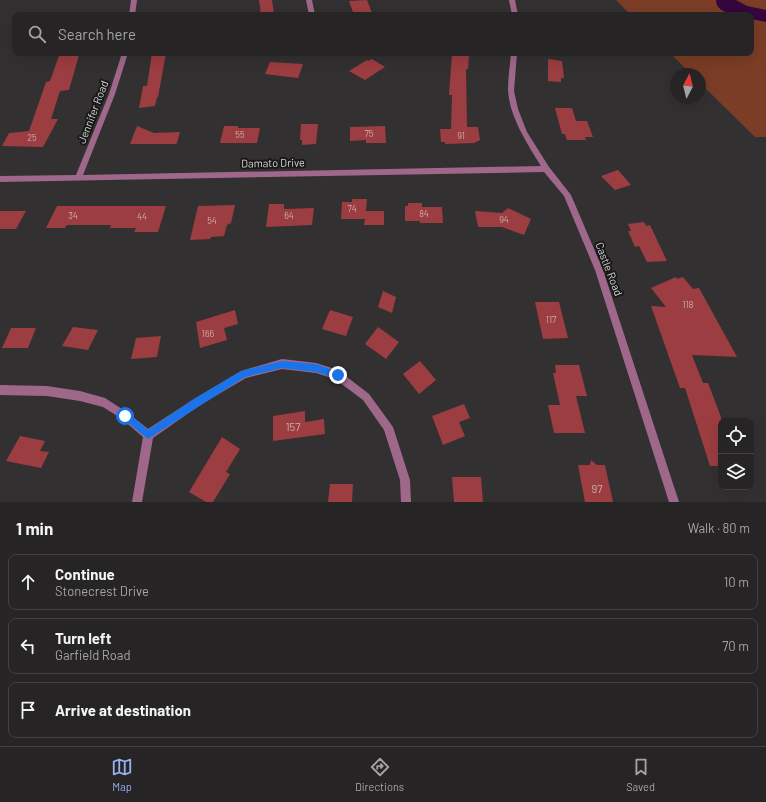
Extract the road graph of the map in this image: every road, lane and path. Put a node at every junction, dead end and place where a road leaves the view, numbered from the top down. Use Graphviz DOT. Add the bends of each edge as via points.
graph roads {
  1 [pos="134,0"];
  2 [pos="309,0"];
  3 [pos="512,0"];
  4 [pos="132,12"];
  5 [pos="311,12"];
  6 [pos="515,12"];
  7 [pos="124,56"];
  8 [pos="514,56"];
  9 [pos="546,169"];
  10 [pos="78,178"];
  11 [pos="0,179"];
  12 [pos="0,390"];
  13 [pos="148,435"];
  14 [pos="137,502"];
  15 [pos="406,502"];
  16 [pos="674,502"];
  1 -- 4 [label="street"];
  2 -- 5 [label="street"];
  3 -- 6 [label="street"];
  7 -- 10 [label="street, Jennifer Road" via="112,94"];
  8 -- 9 [label="street, Castle Road" via="511,91 515,109 524,132"];
  9 -- 10 [label="street, Damato Drive"];
  9 -- 16 [label="street, Castle Road" via="567,196 599,270"];
  10 -- 11 [label="street, Damato Drive"];
  12 -- 13 [label="street" via="47,391 105,403"];
  13 -- 14 [label="street"];
  13 -- 15 [label="street" via="244,374 282,364 316,368 338,375 366,397 388,427 405,480"];
}
